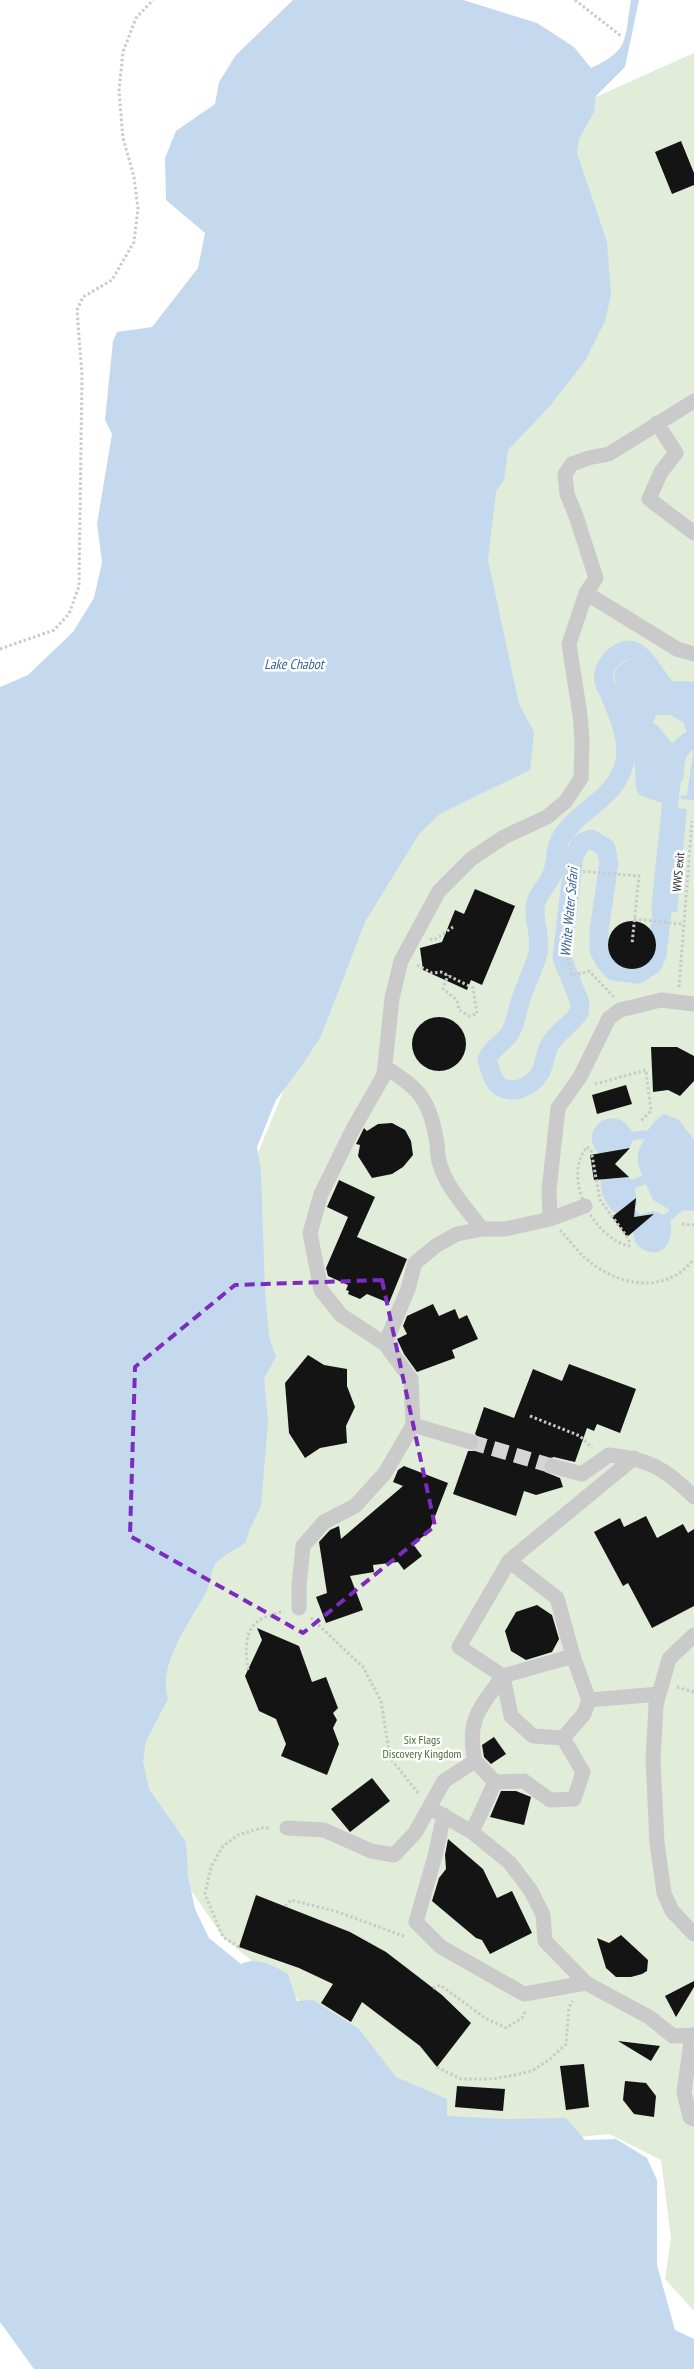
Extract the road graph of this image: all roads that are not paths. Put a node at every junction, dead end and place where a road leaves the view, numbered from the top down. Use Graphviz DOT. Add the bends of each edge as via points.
graph roads {
  1 [pos="694,401"];
  2 [pos="657,424"];
  3 [pos="694,533"];
  4 [pos="586,593"];
  5 [pos="694,654"];
  6 [pos="694,1004"];
  7 [pos="385,1066"];
  8 [pos="585,1206"];
  9 [pos="550,1219"];
  10 [pos="482,1229"];
  11 [pos="385,1344"];
  12 [pos="413,1425"];
  13 [pos="471,1442"];
  14 [pos="634,1458"];
  15 [pos="552,1466"];
  16 [pos="694,1497"];
  17 [pos="509,1561"];
  18 [pos="299,1608"];
  19 [pos="694,1635"];
  20 [pos="574,1656"];
  21 [pos="503,1676"];
  22 [pos="659,1694"];
  23 [pos="589,1700"];
  24 [pos="563,1738"];
  25 [pos="475,1761"];
  26 [pos="495,1782"];
  27 [pos="437,1812"];
  28 [pos="287,1828"];
  29 [pos="472,1832"];
  30 [pos="694,1934"];
  31 [pos="586,1983"];
  32 [pos="693,2035"];
  33 [pos="694,2119"];
  1 -- 2 [label="street"];
  2 -- 3 [label="street" via="676,453 661,472 649,500"];
  2 -- 4 [label="street" via="609,454 572,464 565,474 567,494 596,578"];
  4 -- 5 [label="street" via="645,631 677,649"];
  4 -- 7 [label="street" via="569,644 580,715 581,778 566,801 547,817 504,837 471,860 439,891 401,961 392,998"];
  6 -- 9 [label="street" via="661,1000 620,1010 609,1018 580,1077 558,1108 549,1190"];
  7 -- 10 [label="street" via="423,1097 436,1139 438,1161 446,1179"];
  7 -- 11 [label="street" via="384,1075 321,1194 310,1234 322,1290 340,1315"];
  8 -- 9 [label="street"];
  9 -- 10 [label="street" via="505,1229"];
  10 -- 11 [label="street" via="457,1234 415,1264"];
  11 -- 12 [label="street" via="411,1379"];
  12 -- 13 [label="street"];
  12 -- 18 [label="street" via="385,1473 355,1506 324,1522 303,1546"];
  14 -- 15 [label="street" via="609,1455 582,1474"];
  14 -- 16 [label="street" via="653,1464"];
  14 -- 17 [label="street"];
  17 -- 20 [label="street" via="557,1598"];
  17 -- 21 [label="street" via="459,1647"];
  19 -- 22 [label="street" via="669,1659"];
  20 -- 21 [label="street"];
  20 -- 23 [label="street"];
  21 -- 24 [label="street" via="511,1716 534,1736"];
  21 -- 25 [label="street" via="475,1715 471,1741"];
  22 -- 23 [label="street"];
  22 -- 30 [label="street" via="653,1759 657,1843 664,1893 672,1911"];
  23 -- 24 [label="street" via="584,1714"];
  24 -- 26 [label="street" via="583,1772 574,1799 550,1800 524,1781"];
  25 -- 26 [label="street"];
  25 -- 27 [label="street" via="444,1781"];
  26 -- 29 [label="street"];
  27 -- 28 [label="street" via="394,1855 371,1851 324,1830"];
  27 -- 29 [label="street"];
  27 -- 31 [label="street" via="435,1856 416,1922 442,1947 524,1994"];
  29 -- 31 [label="street" via="510,1863 526,1884 543,1915 545,1941"];
  31 -- 32 [label="street" via="649,2017 673,2036"];
  32 -- 33 [label="street" via="684,2092 690,2117"];
}
